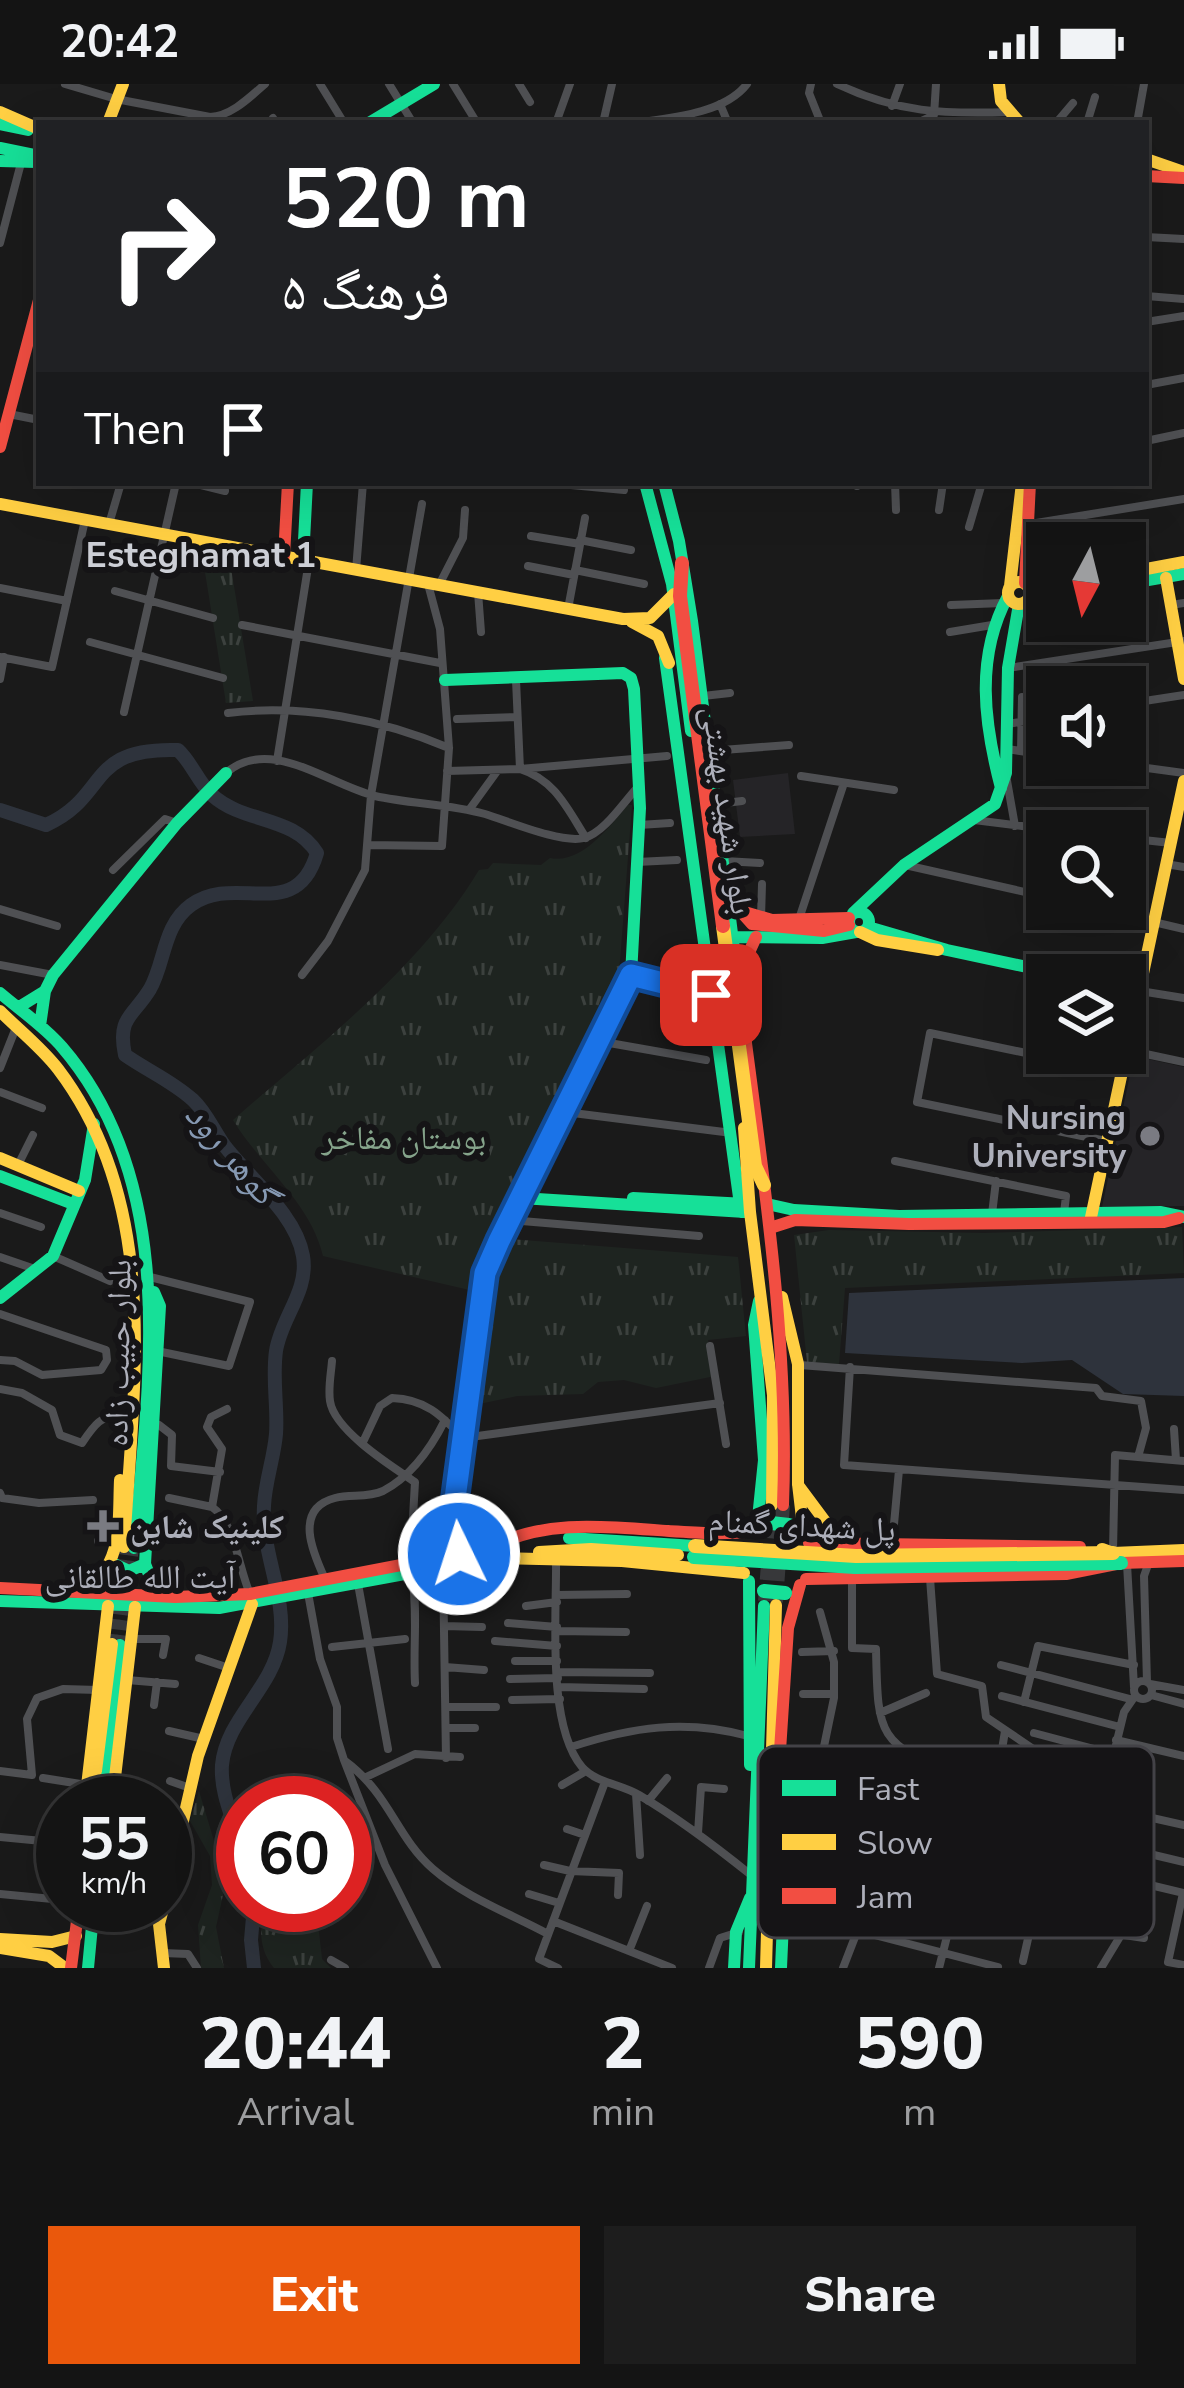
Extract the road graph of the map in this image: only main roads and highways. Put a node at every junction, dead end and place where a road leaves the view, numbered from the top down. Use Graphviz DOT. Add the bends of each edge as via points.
graph roads {
  1 [pos="123,84"];
  2 [pos="434,84"];
  3 [pos="999,84"];
  4 [pos="0,112"];
  5 [pos="1015,117"];
  6 [pos="108,120"];
  7 [pos="374,120"];
  8 [pos="0,124"];
  9 [pos="36,130"];
  10 [pos="36,130"];
  11 [pos="0,148"];
  12 [pos="36,160"];
  13 [pos="1149,160"];
  14 [pos="0,161"];
  15 [pos="36,161"];
  16 [pos="1183,170"];
  17 [pos="1149,176"];
  18 [pos="33,347"];
  19 [pos="0,447"];
  20 [pos="288,486"];
  21 [pos="307,486"];
  22 [pos="646,486"];
  23 [pos="665,486"];
  24 [pos="1026,486"];
  25 [pos="1026,486"];
  26 [pos="0,504"];
  27 [pos="284,556"];
  28 [pos="306,560"];
  29 [pos="1184,562"];
  30 [pos="682,563"];
  31 [pos="1146,569"];
  32 [pos="1184,574"];
  33 [pos="1166,578"];
  34 [pos="1146,581"];
  35 [pos="1026,592"];
  36 [pos="674,594"];
  37 [pos="1018,594"];
  38 [pos="1026,595"];
  39 [pos="1178,604"];
  40 [pos="623,619"];
  41 [pos="1181,641"];
  42 [pos="665,658"];
  43 [pos="1183,669"];
  44 [pos="445,680"];
  45 [pos="685,686"];
  46 [pos="693,756"];
  47 [pos="226,772"];
  48 [pos="1184,782"];
  49 [pos="706,788"];
  50 [pos="1002,791"];
  51 [pos="1180,816"];
  52 [pos="737,912"];
  53 [pos="858,923"];
  54 [pos="757,937"];
  55 [pos="726,938"];
  56 [pos="1143,954"];
  57 [pos="1026,967"];
  58 [pos="739,979"];
  59 [pos="45,991"];
  60 [pos="0,993"];
  61 [pos="19,1007"];
  62 [pos="0,1011"];
  63 [pos="40,1026"];
  64 [pos="1122,1074"];
  65 [pos="94,1121"];
  66 [pos="0,1158"];
  67 [pos="0,1176"];
  68 [pos="764,1185"];
  69 [pos="522,1194"];
  70 [pos="69,1195"];
  71 [pos="766,1204"];
  72 [pos="745,1208"];
  73 [pos="794,1215"];
  74 [pos="1091,1217"];
  75 [pos="1183,1217"];
  76 [pos="992,1219"];
  77 [pos="770,1228"];
  78 [pos="773,1270"];
  79 [pos="145,1282"];
  80 [pos="761,1290"];
  81 [pos="0,1298"];
  82 [pos="798,1484"];
  83 [pos="761,1527"];
  84 [pos="710,1536"];
  85 [pos="807,1539"];
  86 [pos="125,1545"];
  87 [pos="920,1546"];
  88 [pos="855,1547"];
  89 [pos="1184,1550"];
  90 [pos="491,1553"];
  91 [pos="456,1555"];
  92 [pos="1120,1560"];
  93 [pos="1184,1562"];
  94 [pos="114,1564"];
  95 [pos="146,1564"];
  96 [pos="708,1567"];
  97 [pos="747,1577"];
  98 [pos="852,1577"];
  99 [pos="923,1578"];
  100 [pos="803,1582"];
  101 [pos="0,1588"];
  102 [pos="307,1590"];
  103 [pos="82,1591"];
  104 [pos="18,1595"];
  105 [pos="175,1597"];
  106 [pos="772,1599"];
  107 [pos="251,1600"];
  108 [pos="0,1601"];
  109 [pos="108,1606"];
  110 [pos="135,1607"];
  111 [pos="120,1638"];
  112 [pos="767,1728"];
  113 [pos="764,1746"];
  114 [pos="768,1746"];
  115 [pos="783,1746"];
  116 [pos="88,1776"];
  117 [pos="93,1776"];
  118 [pos="112,1776"];
  119 [pos="114,1776"];
  120 [pos="192,1780"];
  121 [pos="758,1782"];
  122 [pos="754,1806"];
  123 [pos="76,1932"];
  124 [pos="91,1932"];
  125 [pos="743,1932"];
  126 [pos="76,1936"];
  127 [pos="770,1938"];
  128 [pos="782,1938"];
  129 [pos="0,1944"];
  130 [pos="51,1949"];
  131 [pos="68,1968"];
  132 [pos="88,1968"];
  133 [pos="734,1968"];
  134 [pos="749,1968"];
  135 [pos="766,1968"];
  136 [pos="781,1968"];
  1 -- 6 [label="main road"];
  2 -- 7 [label="main road"];
  3 -- 5 [label="main road"];
  4 -- 9 [label="main road"];
  8 -- 10 [label="main road"];
  11 -- 12 [label="main road"];
  13 -- 16 [label="main road"];
  14 -- 15 [label="main road"];
  16 -- 17 [label="main road"];
  18 -- 19 [label="main road"];
  20 -- 27 [label="main road"];
  21 -- 28 [label="main road"];
  22 -- 36 [label="main road, بلوار شهید بهشتی"];
  23 -- 30 [label="main road, بلوار شهید بهشتی"];
  24 -- 37 [label="main road" via="1030,524"];
  25 -- 37 [label="main road"];
  26 -- 27 [label="main road"];
  27 -- 28 [label="main road"];
  28 -- 40 [label="main road"];
  29 -- 31 [label="main road"];
  30 -- 46 [label="main road, بلوار شهید بهشتی" via="702,696"];
  30 -- 68 [label="main road, bridge" via="754,1166"];
  32 -- 33 [label="main road"];
  33 -- 34 [label="main road"];
  33 -- 39 [label="main road"];
  35 -- 37 [label="main road"];
  36 -- 40 [label="main road" via="650,618"];
  36 -- 45 [label="main road, بلوار شهید بهشتی"];
  37 -- 38 [label="main road"];
  37 -- 50 [label="main road" via="1008,668 1014,750"];
  37 -- 50 [label="main road" via="992,626 986,718"];
  39 -- 41 [label="main road"];
  40 -- 42 [label="main road" via="658,636"];
  41 -- 43 [label="main road"];
  42 -- 45 [label="main road"];
  42 -- 46 [label="main road"];
  44 -- 69 [label="main road" via="623,673 634,689 639,825 631,975"];
  45 -- 46 [label="main road, بلوار شهید بهشتی"];
  46 -- 49 [label="main road, بلوار شهید بهشتی"];
  46 -- 72 [label="main road" via="711,995"];
  47 -- 59 [label="main road"];
  48 -- 51 [label="main road"];
  49 -- 52 [label="main road, بلوار شهید بهشتی"];
  49 -- 55 [label="main road, بلوار شهید بهشتی"];
  50 -- 53 [label="main road" via="882,885"];
  51 -- 56 [label="main road"];
  52 -- 53 [label="main road"];
  52 -- 53 [label="main road" via="752,924 824,931"];
  52 -- 55 [label="main road, بلوار شهید بهشتی"];
  53 -- 54 [label="main road" via="822,938"];
  53 -- 57 [label="main road"];
  54 -- 55 [label="main road"];
  54 -- 58 [label="main road"];
  55 -- 58 [label="main road, بلوار شهید بهشتی"];
  55 -- 72 [label="main road, بلوار شهید بهشتی"];
  58 -- 68 [label="main road, بلوار شهید بهشتی"];
  59 -- 61 [label="main road"];
  59 -- 63 [label="main road"];
  60 -- 61 [label="main road, بلوار حبیب زاده"];
  61 -- 63 [label="main road, بلوار حبیب زاده"];
  62 -- 65 [label="main road, بلوار حبیب زاده" via="55,1063"];
  63 -- 79 [label="main road, بلوار حبیب زاده" via="90,1084 128,1161 140,1201"];
  64 -- 74 [label="main road"];
  65 -- 70 [label="main road" via="89,1163"];
  65 -- 79 [label="main road, بلوار حبیب زاده"];
  66 -- 70 [label="main road"];
  67 -- 70 [label="main road"];
  68 -- 71 [label="main road, بلوار شهید بهشتی"];
  69 -- 72 [label="main road"];
  69 -- 91 [label="main road" via="485,1273 452,1521"];
  70 -- 81 [label="main road" via="53,1256"];
  71 -- 73 [label="main road"];
  71 -- 77 [label="main road, بلوار شهید بهشتی"];
  72 -- 80 [label="main road, بلوار شهید بهشتی"];
  73 -- 76 [label="main road"];
  73 -- 77 [label="main road"];
  74 -- 75 [label="main road"];
  74 -- 76 [label="main road"];
  74 -- 76 [label="main road"];
  77 -- 78 [label="main road, بلوار شهید بهشتی"];
  78 -- 80 [label="main road" via="786,1428 778,1505"];
  78 -- 82 [label="main road" via="798,1364"];
  79 -- 86 [label="main road, بلوار حبیب زاده"];
  79 -- 86 [label="main road" via="128,1328"];
  79 -- 95 [label="main road" via="160,1306"];
  80 -- 83 [label="main road" via="754,1325"];
  82 -- 85 [label="main road"];
  82 -- 88 [label="main road"];
  83 -- 84 [label="main road"];
  83 -- 85 [label="main road, bridge" via="789,1525"];
  83 -- 97 [label="main road" via="743,1546"];
  84 -- 90 [label="main road" via="557,1530 518,1534"];
  84 -- 96 [label="main road"];
  85 -- 88 [label="main road"];
  85 -- 100 [label="main road" via="812,1562"];
  86 -- 94 [label="main road"];
  87 -- 88 [label="main road"];
  87 -- 92 [label="main road" via="1093,1547"];
  87 -- 99 [label="main road" via="907,1562"];
  88 -- 98 [label="main road" via="842,1564"];
  89 -- 92 [label="main road"];
  90 -- 91 [label="main road"];
  90 -- 92 [label="main road, پل شهدای گمنام, bridge" via="590,1549 855,1567"];
  90 -- 96 [label="main road"];
  90 -- 102 [label="main road"];
  91 -- 102 [label="main road" via="325,1579"];
  92 -- 93 [label="main road"];
  92 -- 99 [label="main road" via="1066,1574"];
  94 -- 95 [label="main road" via="129,1571"];
  94 -- 103 [label="main road"];
  95 -- 105 [label="main road" via="152,1582"];
  96 -- 97 [label="main road"];
  97 -- 106 [label="main road"];
  97 -- 122 [label="main road"];
  98 -- 99 [label="main road"];
  98 -- 100 [label="main road"];
  100 -- 106 [label="main road"];
  100 -- 115 [label="main road" via="790,1625"];
  101 -- 104 [label="main road, آیت الله طالقانی"];
  102 -- 107 [label="main road"];
  103 -- 104 [label="main road, آیت الله طالقانی"];
  103 -- 105 [label="main road, آیت الله طالقانی"];
  104 -- 108 [label="main road, آیت الله طالقانی"];
  104 -- 109 [label="main road, آیت الله طالقانی"];
  105 -- 107 [label="main road, آیت الله طالقانی"];
  106 -- 112 [label="main road"];
  107 -- 110 [label="main road, آیت الله طالقانی" via="219,1608"];
  107 -- 120 [label="main road"];
  109 -- 110 [label="main road, آیت الله طالقانی"];
  109 -- 111 [label="main road"];
  110 -- 111 [label="main road"];
  111 -- 116 [label="main road" via="98,1690"];
  111 -- 117 [label="main road"];
  111 -- 118 [label="main road"];
  111 -- 119 [label="main road" via="127,1680"];
  112 -- 113 [label="main road"];
  112 -- 114 [label="main road"];
  121 -- 122 [label="main road"];
  122 -- 125 [label="main road"];
  123 -- 126 [label="main road"];
  124 -- 132 [label="main road"];
  125 -- 133 [label="main road"];
  125 -- 134 [label="main road"];
  126 -- 130 [label="main road"];
  126 -- 131 [label="main road"];
  127 -- 135 [label="main road"];
  128 -- 136 [label="main road"];
  129 -- 130 [label="main road"];
  130 -- 131 [label="main road"];
}
